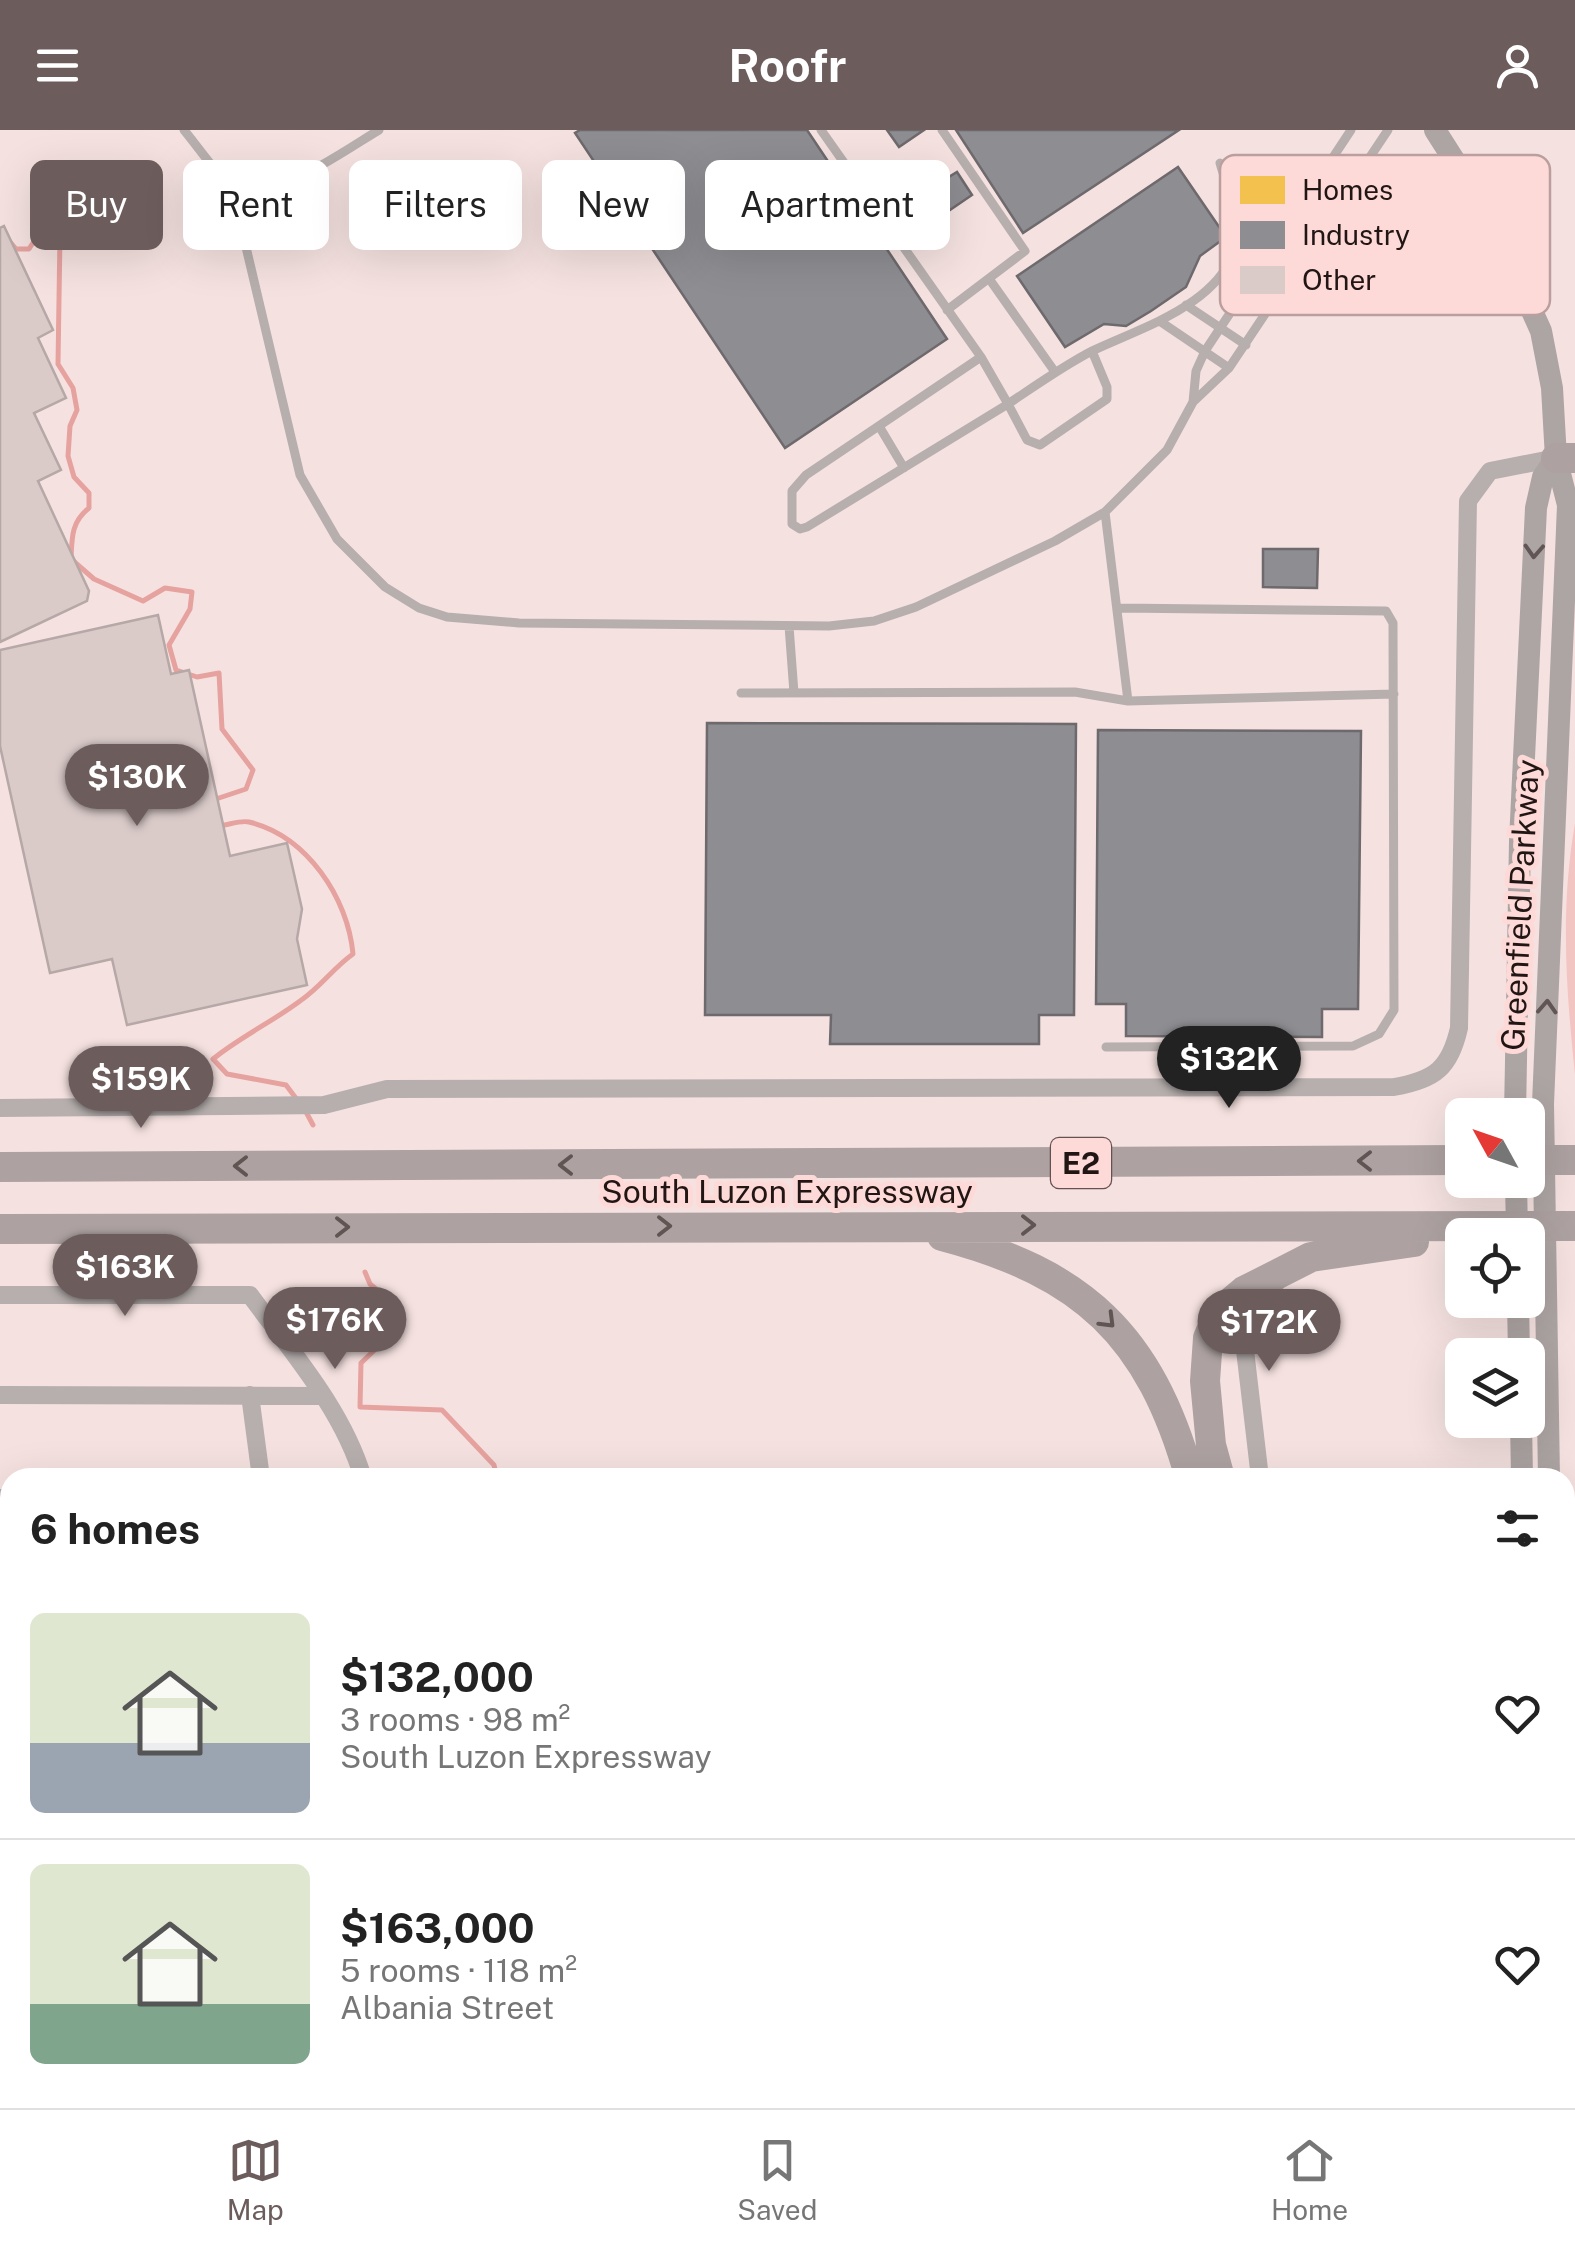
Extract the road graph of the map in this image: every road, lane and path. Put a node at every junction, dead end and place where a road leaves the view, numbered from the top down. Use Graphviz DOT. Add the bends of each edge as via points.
graph roads {
  1 [pos="184,130"];
  2 [pos="379,130"];
  3 [pos="821,130"];
  4 [pos="942,130"];
  5 [pos="1351,130"];
  6 [pos="1388,130"];
  7 [pos="1436,130"];
  8 [pos="1335,155"];
  9 [pos="1371,155"];
  10 [pos="1451,155"];
  11 [pos="209,160"];
  12 [pos="326,160"];
  13 [pos="247,250"];
  14 [pos="1220,271"];
  15 [pos="990,280"];
  16 [pos="1186,305"];
  17 [pos="946,310"];
  18 [pos="1230,315"];
  19 [pos="1266,315"];
  20 [pos="1535,315"];
  21 [pos="1161,322"];
  22 [pos="1220,330"];
  23 [pos="1246,345"];
  24 [pos="1092,351"];
  25 [pos="1205,351"];
  26 [pos="981,357"];
  27 [pos="1229,368"];
  28 [pos="1054,372"];
  29 [pos="1193,402"];
  30 [pos="1008,404"];
  31 [pos="878,426"];
  32 [pos="1565,458"];
  33 [pos="904,468"];
  34 [pos="1105,512"];
  35 [pos="1120,608"];
  36 [pos="789,626"];
  37 [pos="741,693"];
  38 [pos="794,693"];
  39 [pos="1394,694"];
  40 [pos="1128,701"];
  41 [pos="1106,1048"];
  42 [pos="1515,1098"];
  43 [pos="0,1108"];
  44 [pos="1445,1160"];
  45 [pos="1545,1160"];
  46 [pos="1575,1160"];
  47 [pos="0,1166"];
  48 [pos="896,1224"];
  49 [pos="1575,1226"];
  50 [pos="1545,1228"];
  51 [pos="0,1229"];
  52 [pos="1445,1231"];
  53 [pos="1445,1240"];
  54 [pos="1289,1268"];
  55 [pos="0,1295"];
  56 [pos="0,1395"];
  57 [pos="250,1396"];
  58 [pos="323,1396"];
  59 [pos="1521,1438"];
  60 [pos="261,1468"];
  61 [pos="360,1468"];
  62 [pos="1186,1468"];
  63 [pos="1217,1468"];
  64 [pos="1259,1468"];
  65 [pos="1522,1468"];
  66 [pos="1549,1468"];
  1 -- 11 [label="lane"];
  2 -- 12 [label="lane"];
  3 -- 17 [label="lane"];
  4 -- 15 [label="lane" via="1025,251"];
  5 -- 8 [label="lane"];
  6 -- 9 [label="lane"];
  7 -- 10 [label="main road, Greenfield Parkway"];
  13 -- 36 [label="lane" via="300,475 336,539 385,587 447,616 519,624"];
  14 -- 16 [label="lane"];
  15 -- 17 [label="lane"];
  15 -- 28 [label="lane"];
  16 -- 21 [label="lane"];
  16 -- 22 [label="lane"];
  17 -- 26 [label="lane"];
  18 -- 22 [label="lane"];
  19 -- 23 [label="lane"];
  20 -- 32 [label="main road, Greenfield Parkway"];
  21 -- 24 [label="lane"];
  21 -- 25 [label="lane"];
  22 -- 23 [label="lane"];
  22 -- 25 [label="lane"];
  23 -- 27 [label="lane"];
  24 -- 28 [label="lane"];
  24 -- 30 [label="lane" via="1107,399 1040,445 1027,440"];
  25 -- 27 [label="lane"];
  25 -- 29 [label="lane"];
  26 -- 30 [label="lane"];
  26 -- 31 [label="lane"];
  27 -- 29 [label="lane"];
  28 -- 30 [label="lane"];
  29 -- 34 [label="lane" via="1167,450"];
  30 -- 33 [label="lane"];
  31 -- 33 [label="lane"];
  31 -- 33 [label="lane" via="794,486 792,524 807,527"];
  32 -- 42 [label="main road, Greenfield Parkway, one-way" via="1543,477 1536,508"];
  32 -- 43 [label="street" via="1490,471 1468,500 1459,1028 1453,1055 1442,1072 1426,1080 1394,1087 387,1089 324,1104"];
  66 -- 32 [label="main road, Greenfield Parkway, one-way" via="1543,1104 1569,533"];
  34 -- 35 [label="lane"];
  34 -- 36 [label="lane" via="916,607 874,621"];
  35 -- 39 [label="lane" via="1386,611 1393,623"];
  35 -- 40 [label="lane"];
  36 -- 38 [label="lane"];
  37 -- 38 [label="lane"];
  38 -- 40 [label="lane" via="1075,692"];
  39 -- 40 [label="lane"];
  39 -- 41 [label="lane" via="1394,1010 1379,1034 1353,1046"];
  44 -- 47 [label="highway, South Luzon Expressway / E2, one-way"];
  45 -- 46 [label="highway"];
  51 -- 48 [label="highway, South Luzon Expressway / E2, one-way"];
  48 -- 52 [label="highway, South Luzon Expressway / E2, one-way"];
  48 -- 62 [label="highway, one-way" via="1004,1253 1094,1308 1153,1380"];
  49 -- 50 [label="highway, South Luzon Expressway / E2"];
  53 -- 54 [label="highway" via="1310,1258"];
  54 -- 63 [label="highway" via="1219,1312 1208,1338 1206,1397"];
  54 -- 64 [label="street" via="1243,1332"];
  55 -- 58 [label="street" via="250,1295"];
  56 -- 57 [label="street"];
  57 -- 58 [label="street"];
  57 -- 60 [label="street"];
  58 -- 61 [label="street"];
  59 -- 65 [label="main road"];
}
